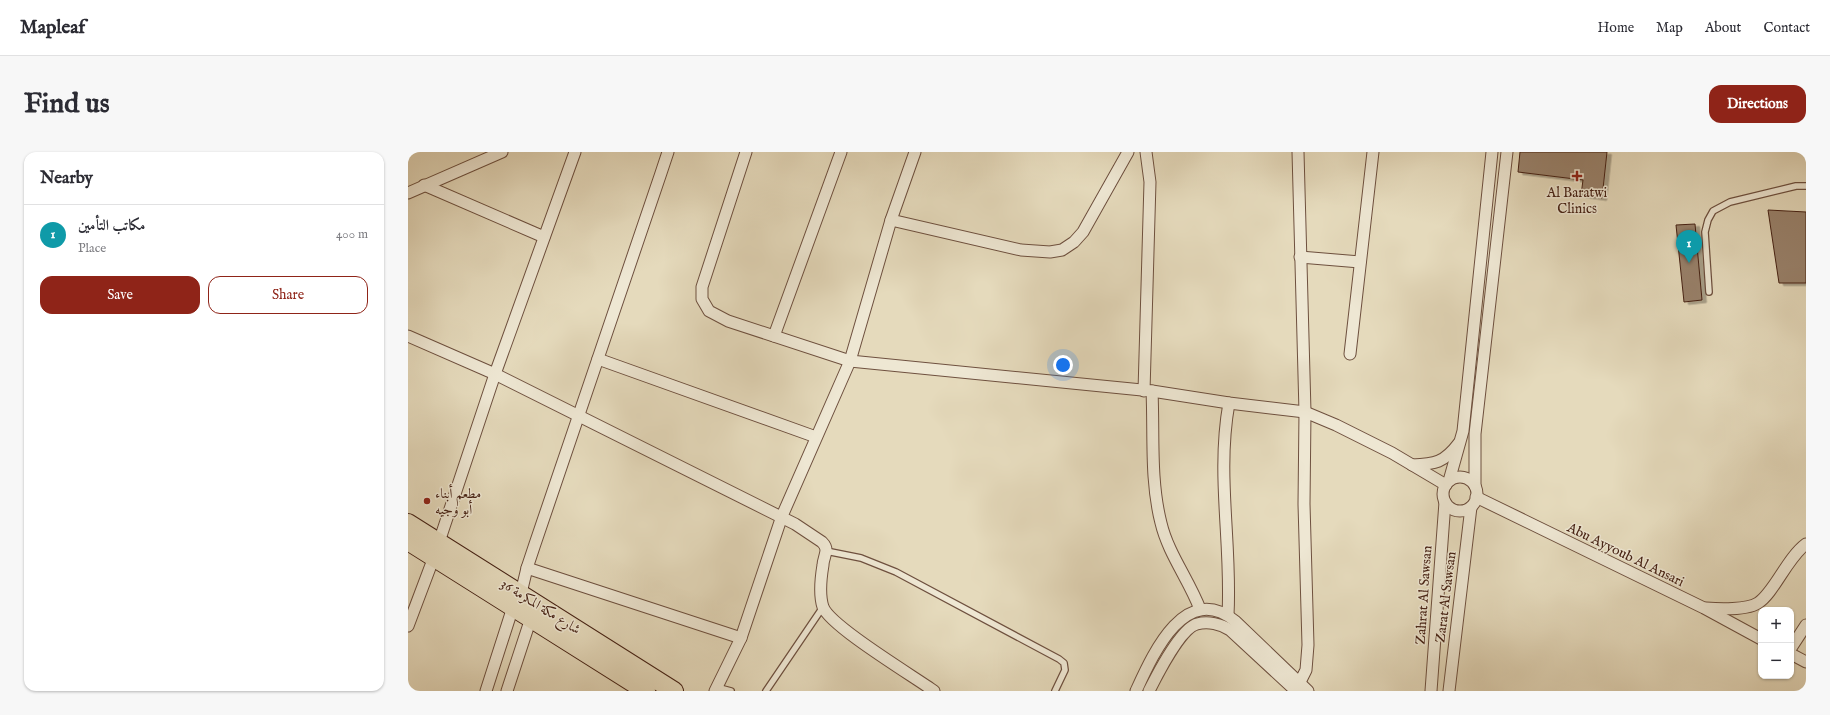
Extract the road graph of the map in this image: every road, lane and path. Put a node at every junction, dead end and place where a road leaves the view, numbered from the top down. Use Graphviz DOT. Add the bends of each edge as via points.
graph roads {
  1 [pos="502,152"];
  2 [pos="575,152"];
  3 [pos="668,152"];
  4 [pos="746,152"];
  5 [pos="841,152"];
  6 [pos="915,152"];
  7 [pos="1128,152"];
  8 [pos="1146,152"];
  9 [pos="1298,152"];
  10 [pos="1373,152"];
  11 [pos="1492,152"];
  12 [pos="1506,152"];
  13 [pos="424,185"];
  14 [pos="1806,186"];
  15 [pos="408,193"];
  16 [pos="890,220"];
  17 [pos="544,237"];
  18 [pos="1300,257"];
  19 [pos="1360,262"];
  20 [pos="1709,292"];
  21 [pos="408,336"];
  22 [pos="774,336"];
  23 [pos="1350,354"];
  24 [pos="598,359"];
  25 [pos="850,361"];
  26 [pos="495,374"];
  27 [pos="1148,391"];
  28 [pos="1229,404"];
  29 [pos="1305,412"];
  30 [pos="577,415"];
  31 [pos="816,437"];
  32 [pos="1461,440"];
  33 [pos="1412,465"];
  34 [pos="1447,483"];
  35 [pos="1475,486"];
  36 [pos="1445,502"];
  37 [pos="1474,502"];
  38 [pos="782,516"];
  39 [pos="408,523"];
  40 [pos="408,541"];
  41 [pos="1806,544"];
  42 [pos="437,550"];
  43 [pos="826,551"];
  44 [pos="527,568"];
  45 [pos="517,600"];
  46 [pos="823,607"];
  47 [pos="1704,608"];
  48 [pos="1200,609"];
  49 [pos="1228,615"];
  50 [pos="531,618"];
  51 [pos="1806,625"];
  52 [pos="408,626"];
  53 [pos="1758,637"];
  54 [pos="741,638"];
  55 [pos="1794,643"];
  56 [pos="1794,656"];
  57 [pos="1806,662"];
  58 [pos="1297,687"];
  59 [pos="716,689"];
  60 [pos="486,691"];
  61 [pos="507,691"];
  62 [pos="646,691"];
  63 [pos="674,691"];
  64 [pos="731,691"];
  65 [pos="766,691"];
  66 [pos="934,691"];
  67 [pos="1055,691"];
  68 [pos="1136,691"];
  69 [pos="1149,691"];
  70 [pos="1308,691"];
  71 [pos="1431,691"];
  72 [pos="1449,691"];
  1 -- 13 [label="street"];
  2 -- 17 [label="street"];
  3 -- 24 [label="street"];
  4 -- 22 [label="street" via="702,287 702,299 709,311 728,321"];
  5 -- 22 [label="street"];
  6 -- 16 [label="street"];
  7 -- 16 [label="street" via="1083,232 1062,250 1021,250"];
  8 -- 27 [label="street" via="1150,182"];
  9 -- 18 [label="street"];
  10 -- 19 [label="street"];
  11 -- 32 [label="street"];
  12 -- 35 [label="street" via="1475,434"];
  13 -- 15 [label="street"];
  13 -- 17 [label="street"];
  14 -- 20 [label="lane" via="1796,186 1730,202 1713,211 1705,232"];
  16 -- 25 [label="street"];
  17 -- 26 [label="street"];
  18 -- 19 [label="street"];
  18 -- 29 [label="street"];
  19 -- 23 [label="street"];
  21 -- 26 [label="street"];
  22 -- 25 [label="street"];
  24 -- 30 [label="street"];
  24 -- 31 [label="street"];
  25 -- 27 [label="street"];
  25 -- 31 [label="street"];
  26 -- 30 [label="street"];
  26 -- 42 [label="street"];
  27 -- 28 [label="street"];
  27 -- 48 [label="street" via="1161,523 1166,540"];
  28 -- 29 [label="street"];
  28 -- 49 [label="street" via="1225,428 1223,491"];
  29 -- 33 [label="street" via="1336,425"];
  29 -- 58 [label="street" via="1304,504 1308,645 1306,670"];
  30 -- 38 [label="street"];
  30 -- 44 [label="street"];
  31 -- 38 [label="street"];
  32 -- 33 [label="street" via="1440,462"];
  32 -- 34 [label="street"];
  33 -- 34 [label="street"];
  34 -- 35 [label="street" via="1461,477 1471,481"];
  34 -- 36 [label="street" via="1443,496"];
  35 -- 37 [label="street"];
  36 -- 37 [label="street" via="1454,510 1465,510"];
  36 -- 71 [label="street, Zahrat Al Sawsan"];
  37 -- 47 [label="street, Abu Ayyoub Al Ansari"];
  37 -- 72 [label="street, Zarat Al Sawsan"];
  38 -- 43 [label="street" via="822,542"];
  38 -- 54 [label="street"];
  39 -- 42 [label="main road, شارع مكة المكرمة 36"];
  40 -- 42 [label="main road, شارع مكة المكرمة 36"];
  41 -- 47 [label="street" via="1758,603 1734,608"];
  42 -- 45 [label="main road, شارع مكة المكرمة 36"];
  42 -- 52 [label="street"];
  43 -- 46 [label="street" via="821,590"];
  43 -- 67 [label="lane" via="861,558 896,572 1059,659 1064,663 1065,670"];
  44 -- 45 [label="street"];
  44 -- 54 [label="street"];
  45 -- 50 [label="main road, شارع مكة المكرمة 36"];
  45 -- 60 [label="street"];
  45 -- 63 [label="main road, شارع مكة المكرمة 36"];
  46 -- 65 [label="lane"];
  46 -- 66 [label="street" via="834,621"];
  47 -- 53 [label="street, Abu Ayyoub Al Ansari"];
  48 -- 49 [label="street" via="1212,609"];
  48 -- 68 [label="street" via="1188,614 1170,630"];
  49 -- 58 [label="street"];
  50 -- 61 [label="street"];
  50 -- 62 [label="main road, شارع مكة المكرمة 36"];
  51 -- 55 [label="street"];
  54 -- 59 [label="street"];
  56 -- 57 [label="street"];
  58 -- 69 [label="street" via="1230,630 1224,626 1206,623 1191,627 1181,638"];
  58 -- 70 [label="street"];
  59 -- 64 [label="lane"];
}
